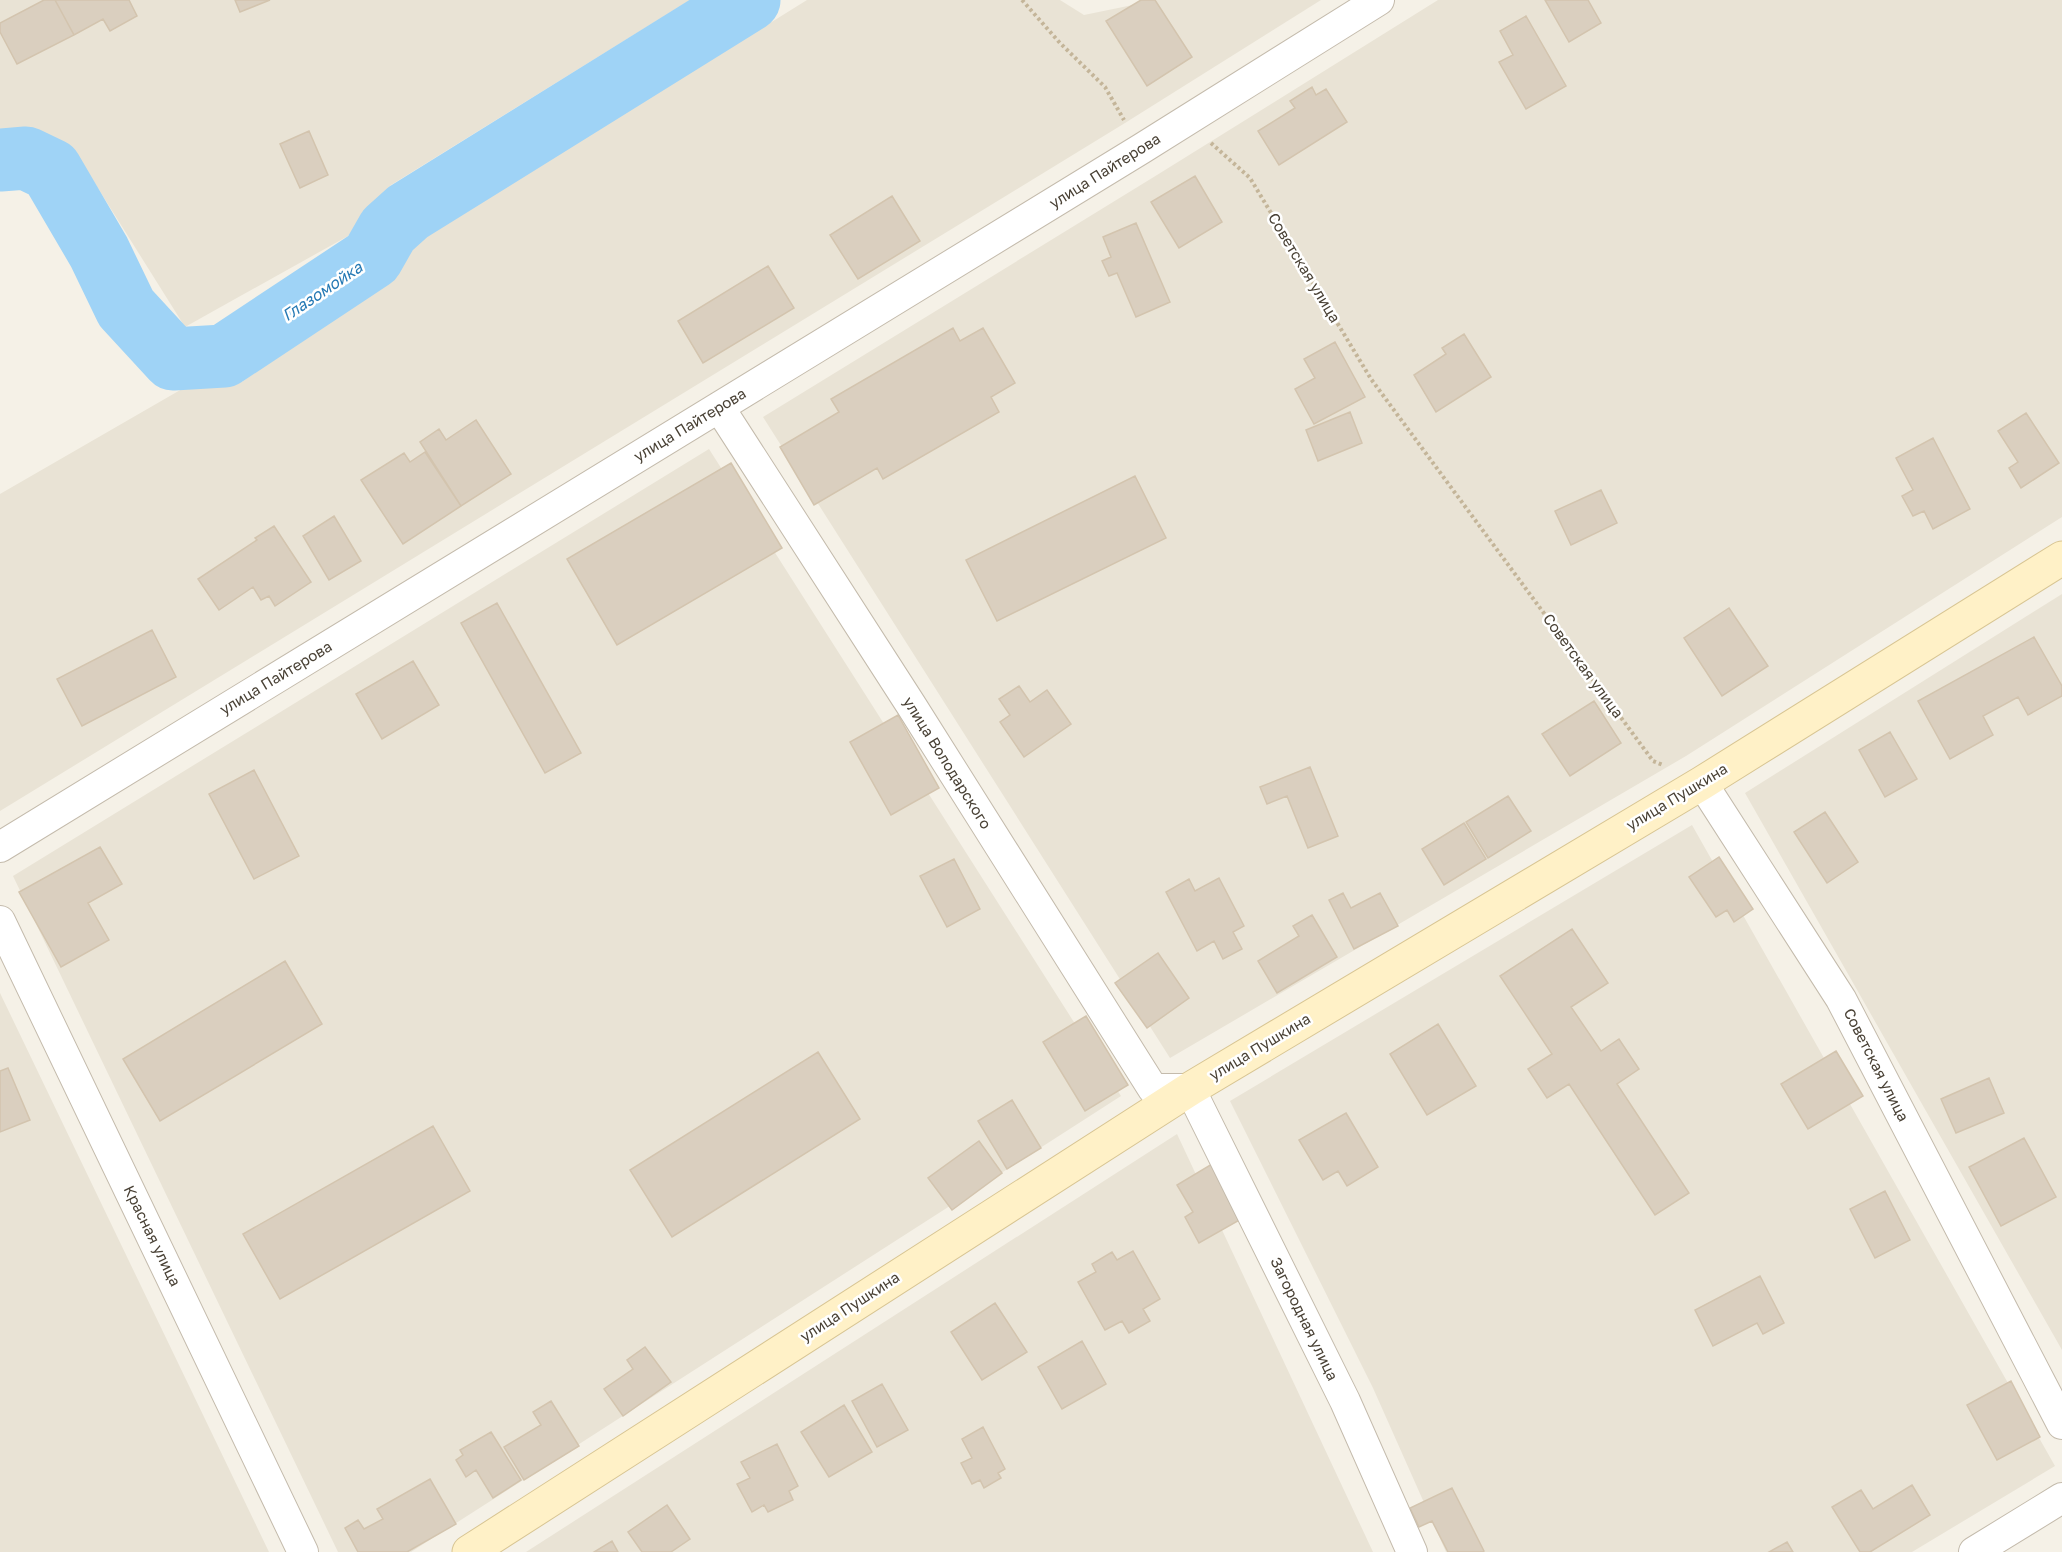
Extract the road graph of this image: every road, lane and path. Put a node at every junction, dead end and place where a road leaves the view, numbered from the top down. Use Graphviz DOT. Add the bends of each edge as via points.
graph roads {
  1 [pos="1022,0"];
  2 [pos="1379,0"];
  3 [pos="1205,138"];
  4 [pos="1141,149"];
  5 [pos="719,407"];
  6 [pos="2062,558"];
  7 [pos="1702,783"];
  8 [pos="0,847"];
  9 [pos="0,921"];
  10 [pos="1190,1089"];
  11 [pos="2062,1424"];
  12 [pos="2062,1498"];
  13 [pos="303,1552"];
  14 [pos="469,1552"];
  15 [pos="1412,1552"];
  16 [pos="1974,1552"];
  1 -- 4 [label="path" via="1105,87"];
  2 -- 4 [label="street, улица Пайтерова"];
  3 -- 7 [label="path, Советская улица" via="1250,178 1371,379 1653,761"];
  4 -- 5 [label="street, улица Пайтерова"];
  5 -- 8 [label="street, улица Пайтерова"];
  5 -- 10 [label="street, улица Володарского" via="1153,1089"];
  6 -- 7 [label="main road, улица Пушкина"];
  7 -- 10 [label="main road, улица Пушкина"];
  7 -- 11 [label="street, Советская улица" via="1841,999"];
  9 -- 13 [label="street, Красная улица"];
  10 -- 14 [label="main road, улица Пушкина"];
  10 -- 15 [label="street, Загородная улица" via="1345,1401"];
  12 -- 16 [label="street"];
}
